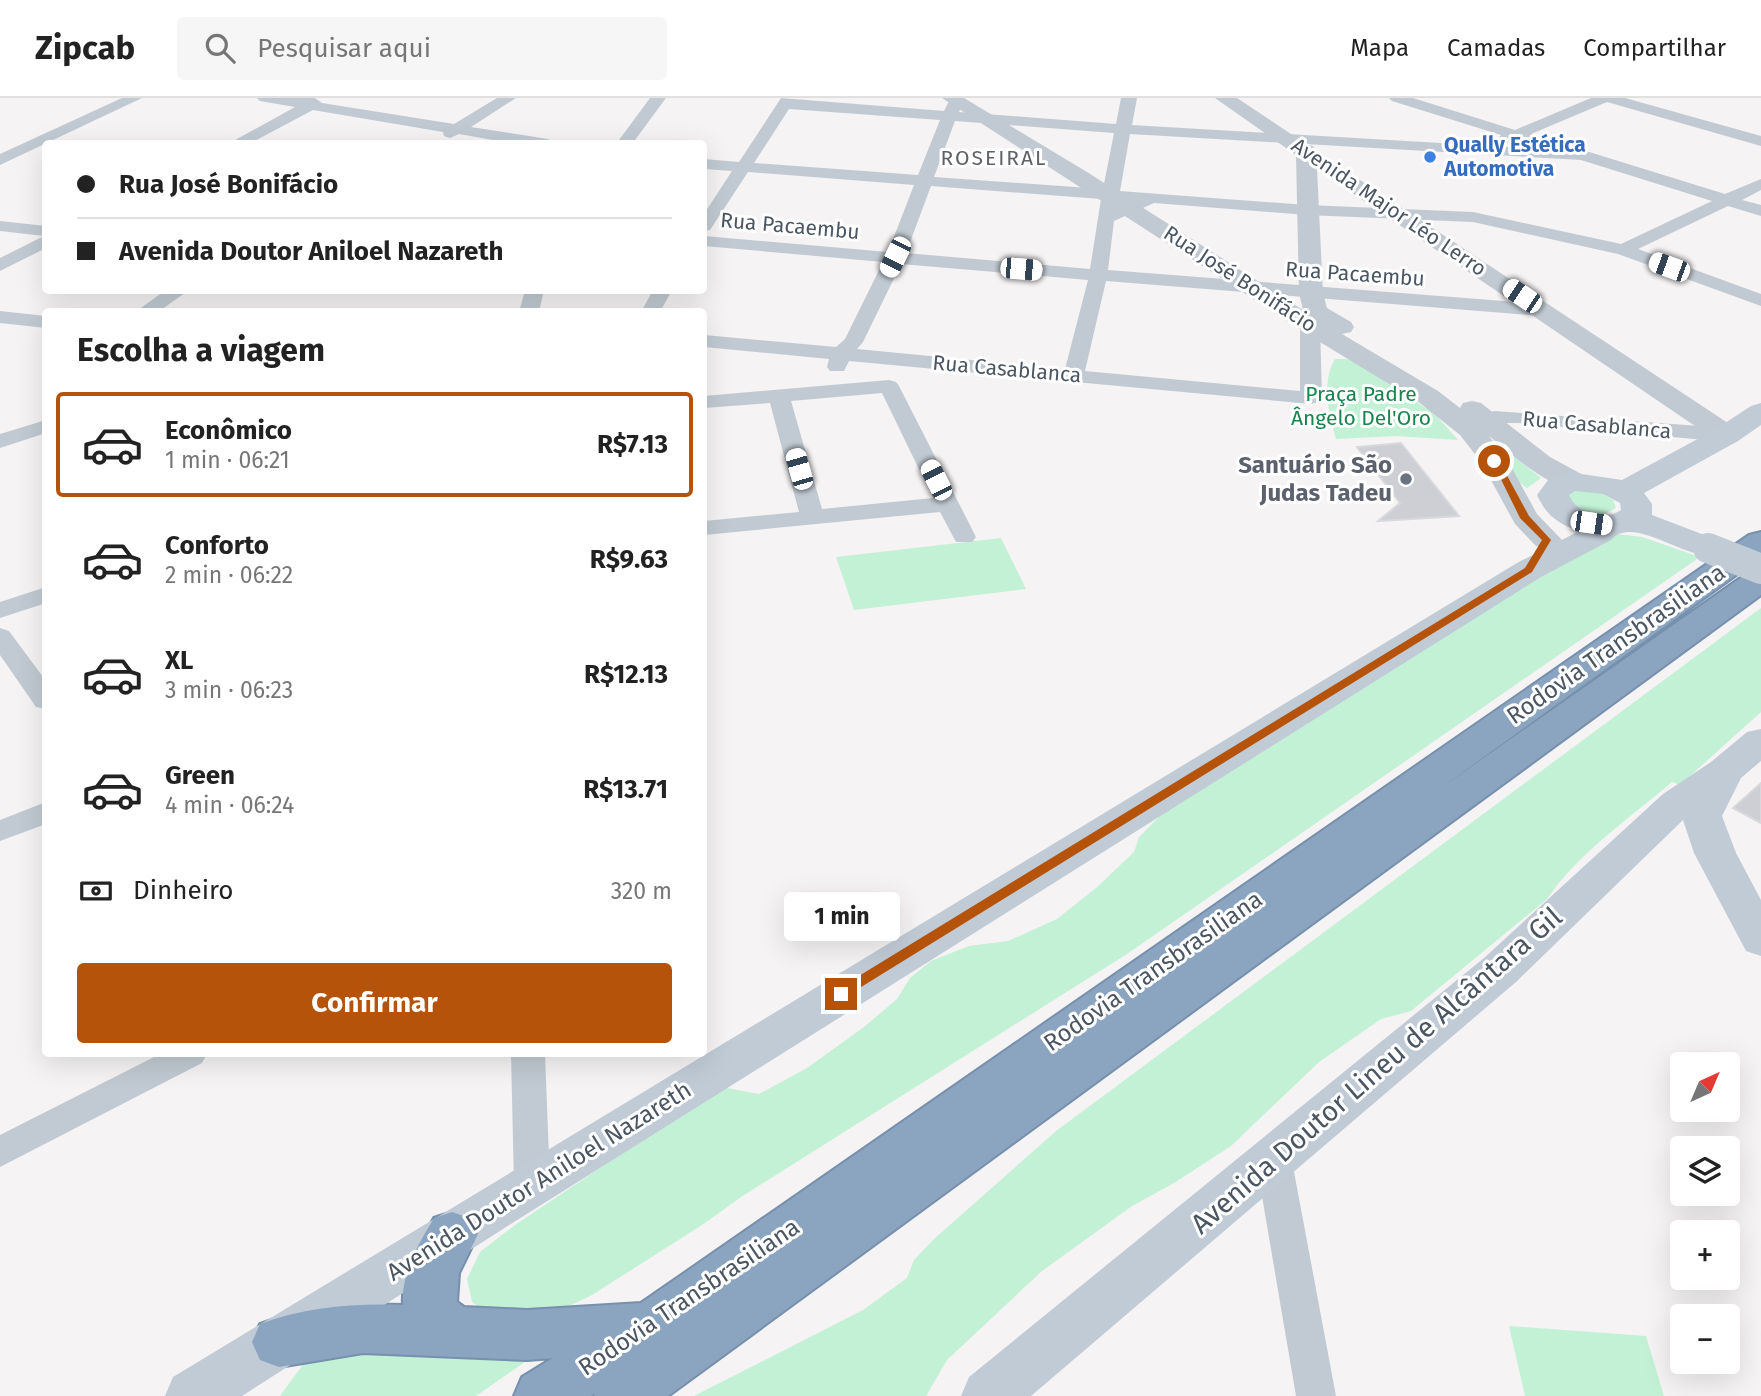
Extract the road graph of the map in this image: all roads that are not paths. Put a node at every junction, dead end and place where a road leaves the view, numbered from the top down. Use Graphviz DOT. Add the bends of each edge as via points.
graph roads {
  1 [pos="134,98"];
  2 [pos="265,98"];
  3 [pos="508,98"];
  4 [pos="658,98"];
  5 [pos="1129,98"];
  6 [pos="1224,98"];
  7 [pos="1397,98"];
  8 [pos="1606,98"];
  9 [pos="787,101"];
  10 [pos="317,102"];
  11 [pos="954,103"];
  12 [pos="988,120"];
  13 [pos="458,129"];
  14 [pos="1124,129"];
  15 [pos="1513,135"];
  16 [pos="244,140"];
  17 [pos="440,140"];
  18 [pos="524,140"];
  19 [pos="627,140"];
  20 [pos="1761,141"];
  21 [pos="1297,144"];
  22 [pos="1485,149"];
  23 [pos="4,156"];
  24 [pos="1578,156"];
  25 [pos="34,160"];
  26 [pos="707,164"];
  27 [pos="743,169"];
  28 [pos="925,182"];
  29 [pos="1761,184"];
  30 [pos="1727,200"];
  31 [pos="1114,207"];
  32 [pos="1307,210"];
  33 [pos="1761,211"];
  34 [pos="1401,214"];
  35 [pos="707,222"];
  36 [pos="0,226"];
  37 [pos="42,231"];
  38 [pos="707,241"];
  39 [pos="42,243"];
  40 [pos="1623,250"];
  41 [pos="895,257"];
  42 [pos="0,265"];
  43 [pos="1098,276"];
  44 [pos="1257,289"];
  45 [pos="1311,293"];
  46 [pos="173,294"];
  47 [pos="1761,300"];
  48 [pos="151,308"];
  49 [pos="1543,310"];
  50 [pos="0,317"];
  51 [pos="42,322"];
  52 [pos="1310,324"];
  53 [pos="707,341"];
  54 [pos="851,351"];
  55 [pos="1310,356"];
  56 [pos="1366,359"];
  57 [pos="1074,375"];
  58 [pos="852,389"];
  59 [pos="830,391"];
  60 [pos="779,396"];
  61 [pos="707,402"];
  62 [pos="1761,412"];
  63 [pos="1478,424"];
  64 [pos="42,427"];
  65 [pos="1727,435"];
  66 [pos="0,441"];
  67 [pos="1508,484"];
  68 [pos="1562,497"];
  69 [pos="948,504"];
  70 [pos="1621,512"];
  71 [pos="813,517"];
  72 [pos="707,528"];
  73 [pos="964,537"];
  74 [pos="1761,542"];
  75 [pos="1538,555"];
  76 [pos="1761,569"];
  77 [pos="1761,579"];
  78 [pos="42,595"];
  79 [pos="0,610"];
  80 [pos="0,636"];
  81 [pos="42,695"];
  82 [pos="1761,741"];
  83 [pos="1724,771"];
  84 [pos="42,814"];
  85 [pos="0,831"];
  86 [pos="1638,840"];
  87 [pos="1715,853"];
  88 [pos="1761,940"];
  89 [pos="184,1057"];
  90 [pos="528,1057"];
  91 [pos="0,1152"];
  92 [pos="1274,1161"];
  93 [pos="532,1184"];
  94 [pos="452,1234"];
  95 [pos="650,1327"];
  96 [pos="453,1331"];
  97 [pos="279,1342"];
  98 [pos="193,1396"];
  99 [pos="542,1396"];
  100 [pos="622,1396"];
  101 [pos="989,1396"];
  102 [pos="1316,1396"];
  1 -- 23 [label="street"];
  2 -- 10 [label="street"];
  3 -- 13 [label="street"];
  4 -- 19 [label="street"];
  5 -- 14 [label="street"];
  6 -- 21 [label="street, Avenida Major Léo Lerro"];
  7 -- 15 [label="street"];
  8 -- 15 [label="street"];
  8 -- 20 [label="street"];
  9 -- 11 [label="street"];
  9 -- 27 [label="street"];
  10 -- 13 [label="street"];
  10 -- 16 [label="street"];
  11 -- 12 [label="street, Rua José Bonifácio"];
  11 -- 28 [label="street"];
  12 -- 14 [label="street"];
  12 -- 31 [label="street, Rua José Bonifácio"];
  13 -- 17 [label="street"];
  13 -- 18 [label="street"];
  14 -- 21 [label="street"];
  14 -- 31 [label="street"];
  15 -- 22 [label="street"];
  15 -- 24 [label="street"];
  21 -- 22 [label="street"];
  21 -- 32 [label="street"];
  21 -- 34 [label="street, Avenida Major Léo Lerro"];
  22 -- 24 [label="street"];
  23 -- 25 [label="street"];
  24 -- 30 [label="street"];
  26 -- 27 [label="street"];
  27 -- 28 [label="street"];
  27 -- 35 [label="street"];
  28 -- 31 [label="street"];
  28 -- 41 [label="street"];
  29 -- 30 [label="street"];
  30 -- 33 [label="street"];
  30 -- 40 [label="street"];
  31 -- 32 [label="street" via="1160,199"];
  31 -- 43 [label="street"];
  31 -- 44 [label="street, Rua José Bonifácio"];
  32 -- 34 [label="street"];
  32 -- 45 [label="street"];
  34 -- 40 [label="street" via="1474,217"];
  34 -- 49 [label="street, Avenida Major Léo Lerro"];
  36 -- 37 [label="street"];
  38 -- 41 [label="street, Rua Pacaembu"];
  39 -- 42 [label="street"];
  40 -- 47 [label="street"];
  41 -- 43 [label="street, Rua Pacaembu"];
  41 -- 54 [label="street"];
  43 -- 44 [label="street, Rua Pacaembu"];
  43 -- 57 [label="street"];
  44 -- 45 [label="street, Rua Pacaembu"];
  44 -- 52 [label="street, Rua José Bonifácio"];
  45 -- 49 [label="street, Rua Pacaembu"];
  45 -- 63 [label="street, Rua José Bonifácio" via="1316,312 1439,386"];
  46 -- 48 [label="street"];
  49 -- 65 [label="street, Avenida Major Léo Lerro"];
  50 -- 51 [label="street"];
  52 -- 55 [label="street"];
  52 -- 56 [label="street, Rua José Bonifácio"];
  53 -- 54 [label="street, Rua Casablanca"];
  54 -- 57 [label="street, Rua Casablanca"];
  54 -- 58 [label="street"];
  54 -- 59 [label="street"];
  55 -- 56 [label="street" via="1329,351"];
  55 -- 57 [label="street, Rua Casablanca" via="1311,398"];
  56 -- 63 [label="street, Rua José Bonifácio"];
  58 -- 59 [label="street"];
  58 -- 69 [label="street" via="889,386"];
  59 -- 60 [label="street"];
  60 -- 61 [label="street"];
  60 -- 71 [label="street"];
  62 -- 65 [label="main road, Avenida Doutor Aniloel Nazareth"];
  63 -- 65 [label="street, Rua Casablanca" via="1518,417"];
  63 -- 67 [label="street, Rua José Bonifácio"];
  63 -- 68 [label="street, Rua José Bonifácio" via="1540,463"];
  64 -- 66 [label="street"];
  65 -- 70 [label="main road, Avenida Doutor Aniloel Nazareth"];
  67 -- 68 [label="street" via="1529,496"];
  67 -- 75 [label="street, Rua José Bonifácio"];
  68 -- 70 [label="main road" via="1578,519"];
  68 -- 75 [label="main road"];
  69 -- 71 [label="street"];
  69 -- 73 [label="street"];
  70 -- 75 [label="main road, Avenida Doutor Aniloel Nazareth" via="1599,533"];
  70 -- 76 [label="main road, bridge"];
  71 -- 72 [label="street"];
  74 -- 95 [label="highway, Rodovia Transbrasiliana"];
  75 -- 93 [label="main road, Avenida Doutor Aniloel Nazareth"];
  77 -- 100 [label="highway, Rodovia Transbrasiliana"];
  78 -- 79 [label="street"];
  80 -- 81 [label="street"];
  82 -- 83 [label="main road, Avenida Doutor Lineu de Alcântara Gil"];
  83 -- 86 [label="main road, Avenida Doutor Lineu de Alcântara Gil" via="1677,803"];
  83 -- 87 [label="main road" via="1702,816"];
  84 -- 85 [label="street"];
  86 -- 87 [label="main road" via="1690,838"];
  86 -- 92 [label="main road, Avenida Doutor Lineu de Alcântara Gil" via="1500,970"];
  87 -- 88 [label="main road"];
  89 -- 91 [label="street"];
  90 -- 93 [label="street"];
  92 -- 101 [label="main road, Avenida Doutor Lineu de Alcântara Gil"];
  92 -- 102 [label="street"];
  93 -- 94 [label="main road, Avenida Doutor Aniloel Nazareth"];
  94 -- 96 [label="highway" via="435,1266 428,1293 432,1315"];
  94 -- 97 [label="main road, Avenida Doutor Aniloel Nazareth"];
  95 -- 96 [label="highway" via="527,1335"];
  95 -- 99 [label="highway, Rodovia Transbrasiliana"];
  96 -- 97 [label="highway" via="363,1328"];
  97 -- 98 [label="main road, Avenida Doutor Aniloel Nazareth"];
}
